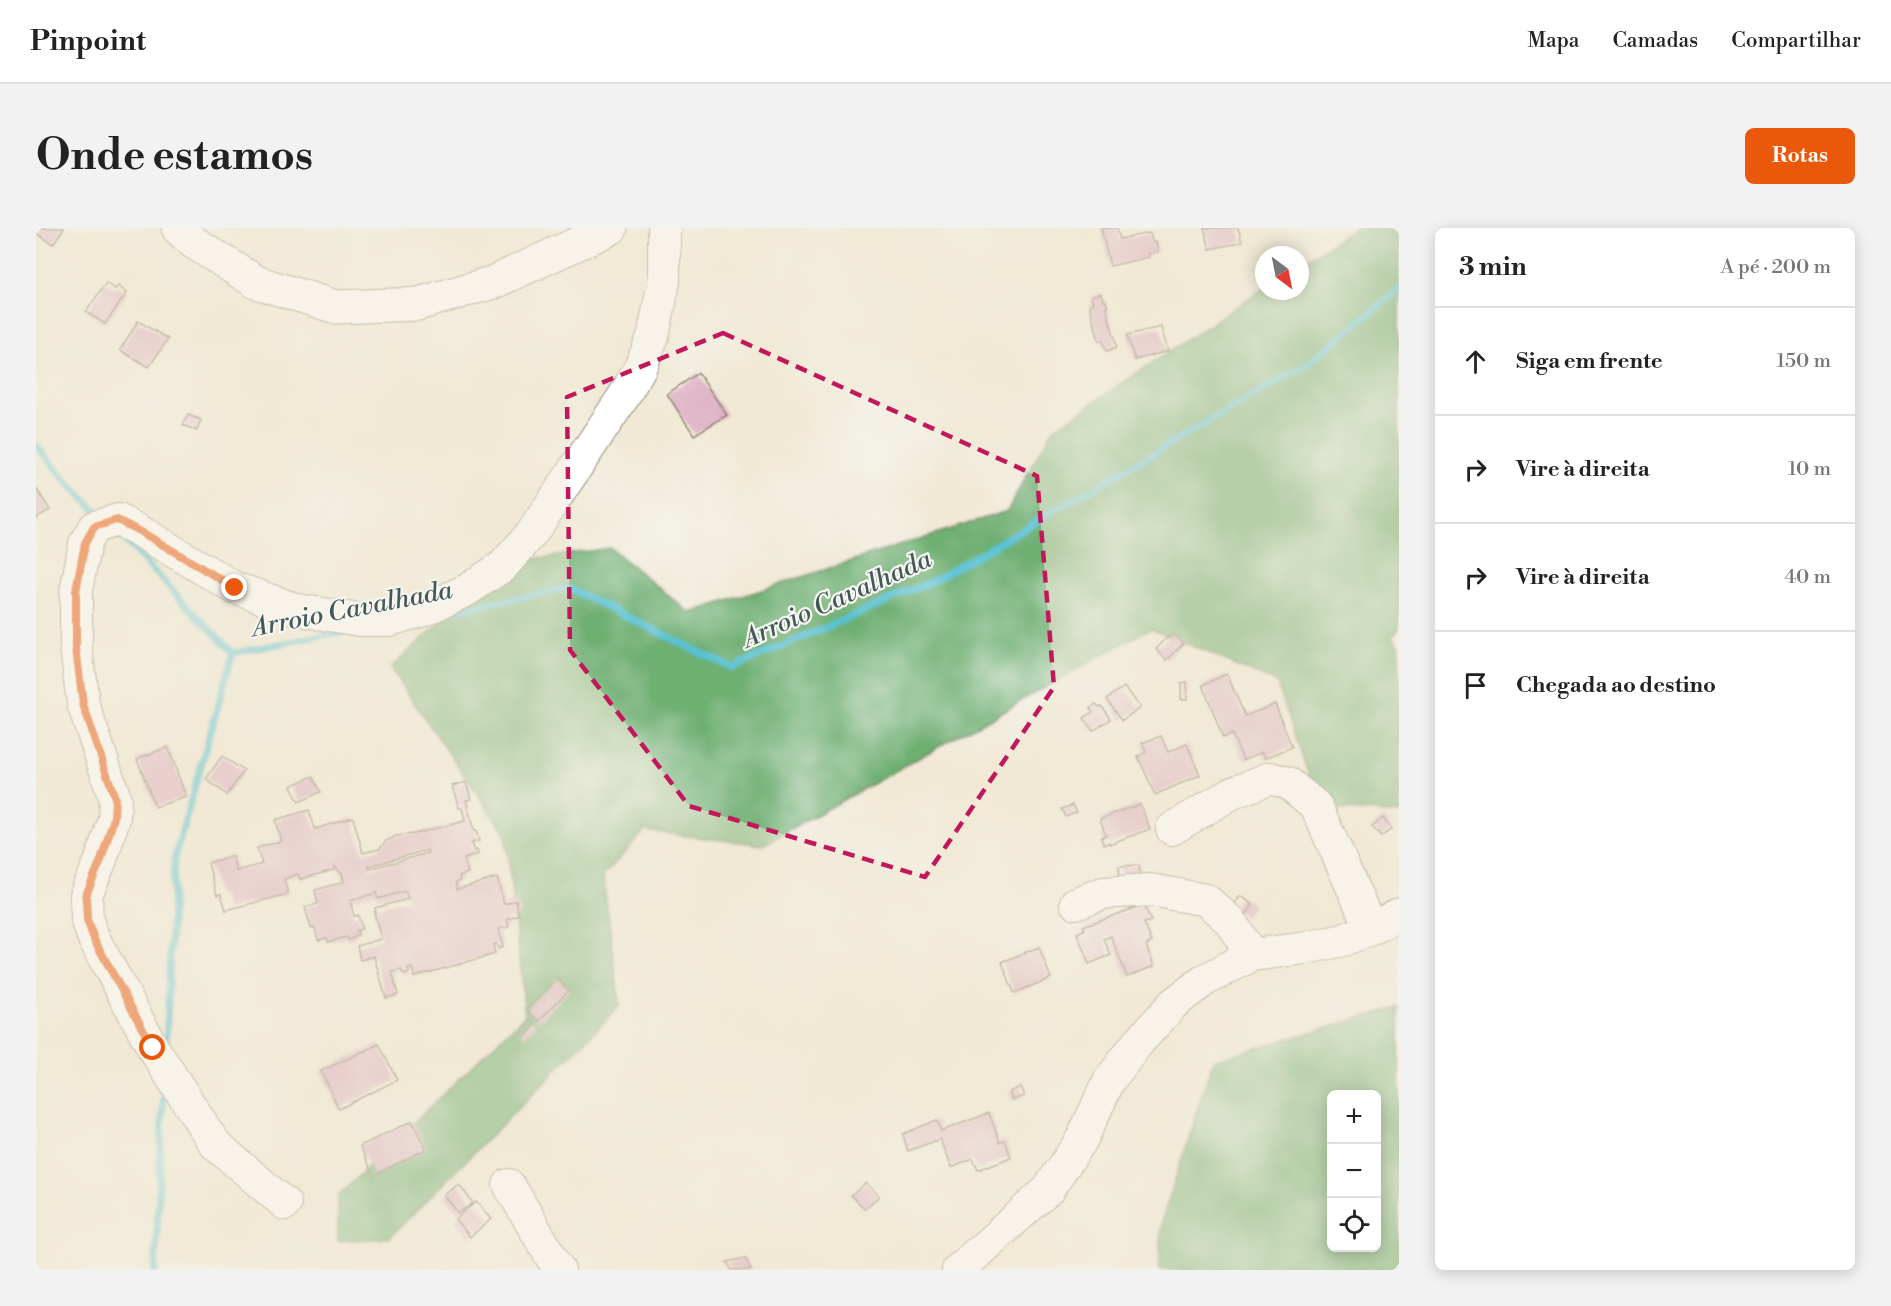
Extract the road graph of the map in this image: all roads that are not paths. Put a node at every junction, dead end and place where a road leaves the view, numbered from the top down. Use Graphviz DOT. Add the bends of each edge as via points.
graph roads {
  1 [pos="178,228"];
  2 [pos="611,228"];
  3 [pos="664,228"];
  4 [pos="1172,829"];
  5 [pos="1076,903"];
  6 [pos="1399,914"];
  7 [pos="1371,929"];
  8 [pos="1252,955"];
  9 [pos="509,1185"];
  10 [pos="285,1204"];
  11 [pos="559,1270"];
  12 [pos="958,1270"];
  1 -- 2 [label="main road" via="256,282 336,307 418,304 494,282"];
  3 -- 10 [label="street" via="664,282 653,337 640,368 532,533 503,566 467,590 401,617 360,620 298,610 235,588 117,520 94,527 85,543 76,591 76,648 83,704 115,798 114,818 86,895 87,920 153,1048 215,1144"];
  4 -- 7 [label="street" via="1233,793 1270,778 1288,783 1316,806"];
  5 -- 8 [label="street" via="1103,893 1151,890 1206,900 1230,921"];
  6 -- 7 [label="street"];
  7 -- 8 [label="street" via="1343,940"];
  8 -- 12 [label="street" via="1174,1004 1144,1036 1109,1081 1082,1139 1048,1190"];
  9 -- 11 [label="street"];
}
